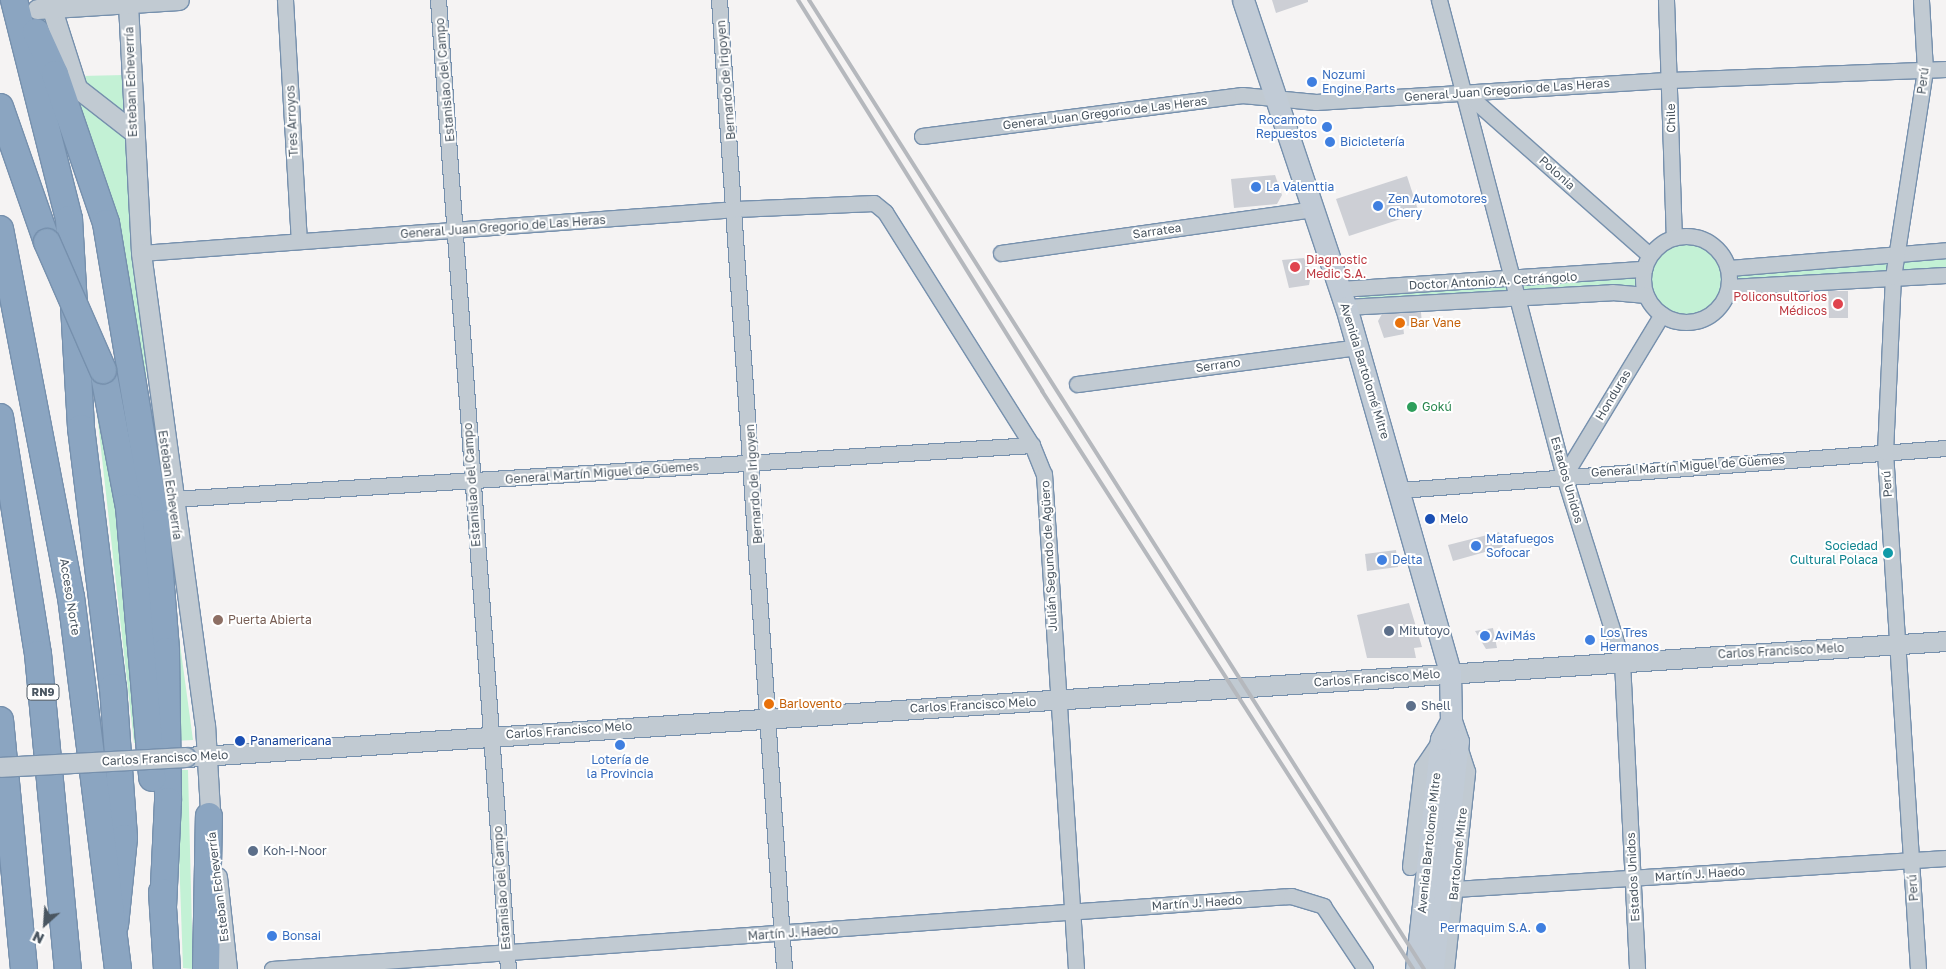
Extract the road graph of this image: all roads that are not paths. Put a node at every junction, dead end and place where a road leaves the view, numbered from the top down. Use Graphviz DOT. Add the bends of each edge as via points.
graph roads {
  1 [pos="179,0"];
  2 [pos="285,0"];
  3 [pos="438,0"];
  4 [pos="719,0"];
  5 [pos="1242,0"];
  6 [pos="1439,0"];
  7 [pos="1666,0"];
  8 [pos="1921,0"];
  9 [pos="128,2"];
  10 [pos="35,3"];
  11 [pos="1946,69"];
  12 [pos="1925,70"];
  13 [pos="1670,80"];
  14 [pos="1465,92"];
  15 [pos="1276,97"];
  16 [pos="0,107"];
  17 [pos="132,131"];
  18 [pos="922,136"];
  19 [pos="864,200"];
  20 [pos="736,209"];
  21 [pos="1313,209"];
  22 [pos="0,229"];
  23 [pos="458,230"];
  24 [pos="1674,237"];
  25 [pos="299,241"];
  26 [pos="1946,250"];
  27 [pos="1002,252"];
  28 [pos="1896,252"];
  29 [pos="141,253"];
  30 [pos="1647,262"];
  31 [pos="1729,268"];
  32 [pos="1946,275"];
  33 [pos="1893,277"];
  34 [pos="1514,280"];
  35 [pos="1730,287"];
  36 [pos="1646,295"];
  37 [pos="1517,297"];
  38 [pos="1343,298"];
  39 [pos="1662,314"];
  40 [pos="1358,347"];
  41 [pos="1077,384"];
  42 [pos="0,417"];
  43 [pos="1032,445"];
  44 [pos="1946,448"];
  45 [pos="1885,452"];
  46 [pos="752,462"];
  47 [pos="1564,476"];
  48 [pos="472,481"];
  49 [pos="1400,490"];
  50 [pos="172,500"];
  51 [pos="1946,641"];
  52 [pos="1897,644"];
  53 [pos="1622,661"];
  54 [pos="1450,673"];
  55 [pos="1058,700"];
  56 [pos="768,715"];
  57 [pos="0,720"];
  58 [pos="491,735"];
  59 [pos="1449,740"];
  60 [pos="206,755"];
  61 [pos="0,767"];
  62 [pos="209,816"];
  63 [pos="1946,858"];
  64 [pos="1911,860"];
  65 [pos="1410,867"];
  66 [pos="1633,878"];
  67 [pos="1454,889"];
  68 [pos="163,909"];
  69 [pos="1072,913"];
  70 [pos="115,925"];
  71 [pos="782,933"];
  72 [pos="507,953"];
  73 [pos="24,969"];
  74 [pos="68,969"];
  75 [pos="118,969"];
  76 [pos="167,969"];
  77 [pos="206,969"];
  78 [pos="227,969"];
  79 [pos="272,969"];
  80 [pos="508,969"];
  81 [pos="784,969"];
  82 [pos="1076,969"];
  83 [pos="1365,969"];
  84 [pos="1416,969"];
  85 [pos="1433,969"];
  86 [pos="1446,969"];
  87 [pos="1637,969"];
  88 [pos="1918,969"];
  1 -- 9 [label="street"];
  2 -- 25 [label="street, Tres Arroyos"];
  3 -- 23 [label="street, Estanislao del Campo"];
  4 -- 20 [label="street, Bernardo de Irigoyen"];
  5 -- 15 [label="main road, Avenida Bartolomé Mitre"];
  6 -- 14 [label="street, Estados Unidos"];
  7 -- 13 [label="street, Chile"];
  8 -- 12 [label="street, Perú"];
  9 -- 10 [label="street"];
  9 -- 17 [label="street, Esteban Echeverría"];
  10 -- 17 [label="street" via="77,88"];
  10 -- 68 [label="highway" via="55,74 106,223 154,513 166,651 168,801"];
  10 -- 70 [label="highway" via="69,219 81,428 113,687 124,838"];
  11 -- 12 [label="street, General Juan Gregorio de Las Heras"];
  12 -- 13 [label="street, General Juan Gregorio de Las Heras"];
  12 -- 28 [label="street, Perú"];
  13 -- 14 [label="street, General Juan Gregorio de Las Heras"];
  13 -- 24 [label="street, Chile"];
  14 -- 15 [label="street, General Juan Gregorio de Las Heras" via="1316,102"];
  14 -- 30 [label="street, Polonia"];
  14 -- 34 [label="street, Estados Unidos"];
  15 -- 18 [label="street, General Juan Gregorio de Las Heras" via="1242,95"];
  15 -- 21 [label="main road, Avenida Bartolomé Mitre"];
  16 -- 68 [label="highway, bridge" via="47,242 103,370 129,507"];
  17 -- 29 [label="street, Esteban Echeverría"];
  19 -- 20 [label="street, General Juan Gregorio de Las Heras"];
  19 -- 43 [label="street, Julián Segundo de Agüero" via="885,212"];
  20 -- 23 [label="street, General Juan Gregorio de Las Heras"];
  20 -- 46 [label="street, Bernardo de Irigoyen"];
  21 -- 27 [label="street, Sarratea"];
  21 -- 38 [label="main road, Avenida Bartolomé Mitre"];
  22 -- 70 [label="highway, Acceso Norte" via="54,497 84,697 99,840"];
  23 -- 25 [label="street, General Juan Gregorio de Las Heras"];
  23 -- 48 [label="street, Estanislao del Campo"];
  24 -- 30 [label="street"];
  24 -- 31 [label="street" via="1688,235 1714,244"];
  25 -- 29 [label="street, General Juan Gregorio de Las Heras"];
  26 -- 28 [label="street"];
  28 -- 31 [label="street"];
  28 -- 33 [label="street, Perú"];
  29 -- 50 [label="street, Esteban Echeverría"];
  30 -- 34 [label="street, Doctor Antonio A. Cetrángolo"];
  30 -- 36 [label="street"];
  31 -- 35 [label="street"];
  32 -- 33 [label="street"];
  33 -- 35 [label="street"];
  33 -- 45 [label="street, Perú"];
  34 -- 37 [label="street, Estados Unidos"];
  34 -- 38 [label="street, Doctor Antonio A. Cetrángolo"];
  35 -- 39 [label="street" via="1725,300 1704,319 1680,322"];
  36 -- 37 [label="street, Doctor Antonio A. Cetrángolo" via="1612,292"];
  36 -- 39 [label="street"];
  37 -- 38 [label="street, Doctor Antonio A. Cetrángolo"];
  37 -- 47 [label="street, Estados Unidos"];
  38 -- 40 [label="main road, Avenida Bartolomé Mitre"];
  39 -- 47 [label="street, Honduras"];
  40 -- 41 [label="street, Serrano"];
  40 -- 49 [label="main road, Avenida Bartolomé Mitre"];
  42 -- 74 [label="highway, RN9" via="38,654"];
  43 -- 46 [label="street, General Martín Miguel de Güemes"];
  43 -- 55 [label="street, Julián Segundo de Agüero" via="1044,474"];
  44 -- 45 [label="street, General Martín Miguel de Güemes"];
  45 -- 47 [label="street, General Martín Miguel de Güemes"];
  45 -- 52 [label="street, Perú"];
  46 -- 48 [label="street, General Martín Miguel de Güemes"];
  46 -- 56 [label="street, Bernardo de Irigoyen"];
  47 -- 49 [label="street, General Martín Miguel de Güemes"];
  47 -- 53 [label="street, Estados Unidos"];
  48 -- 50 [label="street, General Martín Miguel de Güemes"];
  48 -- 58 [label="street, Estanislao del Campo"];
  49 -- 54 [label="main road, Avenida Bartolomé Mitre"];
  50 -- 60 [label="street, Esteban Echeverría"];
  51 -- 52 [label="street, Carlos Francisco Melo"];
  52 -- 53 [label="street, Carlos Francisco Melo"];
  52 -- 64 [label="street, Perú"];
  53 -- 54 [label="street, Carlos Francisco Melo"];
  53 -- 66 [label="street, Estados Unidos"];
  54 -- 55 [label="street, Carlos Francisco Melo"];
  54 -- 59 [label="main road, Avenida Bartolomé Mitre"];
  55 -- 56 [label="street, Carlos Francisco Melo"];
  55 -- 69 [label="street, Julián Segundo de Agüero"];
  56 -- 58 [label="street, Carlos Francisco Melo"];
  56 -- 71 [label="street, Bernardo de Irigoyen"];
  57 -- 73 [label="highway"];
  58 -- 60 [label="street, Carlos Francisco Melo"];
  58 -- 72 [label="street, Estanislao del Campo"];
  59 -- 65 [label="street" via="1422,767"];
  59 -- 67 [label="street, Bartolomé Mitre" via="1467,771"];
  59 -- 84 [label="main road, Avenida Bartolomé Mitre"];
  59 -- 85 [label="main road, Avenida Bartolomé Mitre"];
  60 -- 61 [label="street, Carlos Francisco Melo, bridge"];
  60 -- 62 [label="street, Esteban Echeverría"];
  62 -- 77 [label="highway"];
  62 -- 78 [label="street, Esteban Echeverría"];
  63 -- 64 [label="street, Martín J. Haedo"];
  64 -- 66 [label="street, Martín J. Haedo"];
  64 -- 88 [label="street, Perú"];
  66 -- 67 [label="street, Martín J. Haedo"];
  66 -- 87 [label="street, Estados Unidos"];
  67 -- 86 [label="street, Bartolomé Mitre"];
  68 -- 76 [label="highway"];
  69 -- 71 [label="street, Martín J. Haedo"];
  69 -- 82 [label="street, Julián Segundo de Agüero"];
  69 -- 83 [label="street, Martín J. Haedo" via="1291,896 1314,900 1330,914"];
  70 -- 75 [label="highway, Acceso Norte"];
  71 -- 72 [label="street, Martín J. Haedo"];
  71 -- 81 [label="street, Bernardo de Irigoyen"];
  72 -- 79 [label="street, Martín J. Haedo"];
  72 -- 80 [label="street, Estanislao del Campo"];
}
